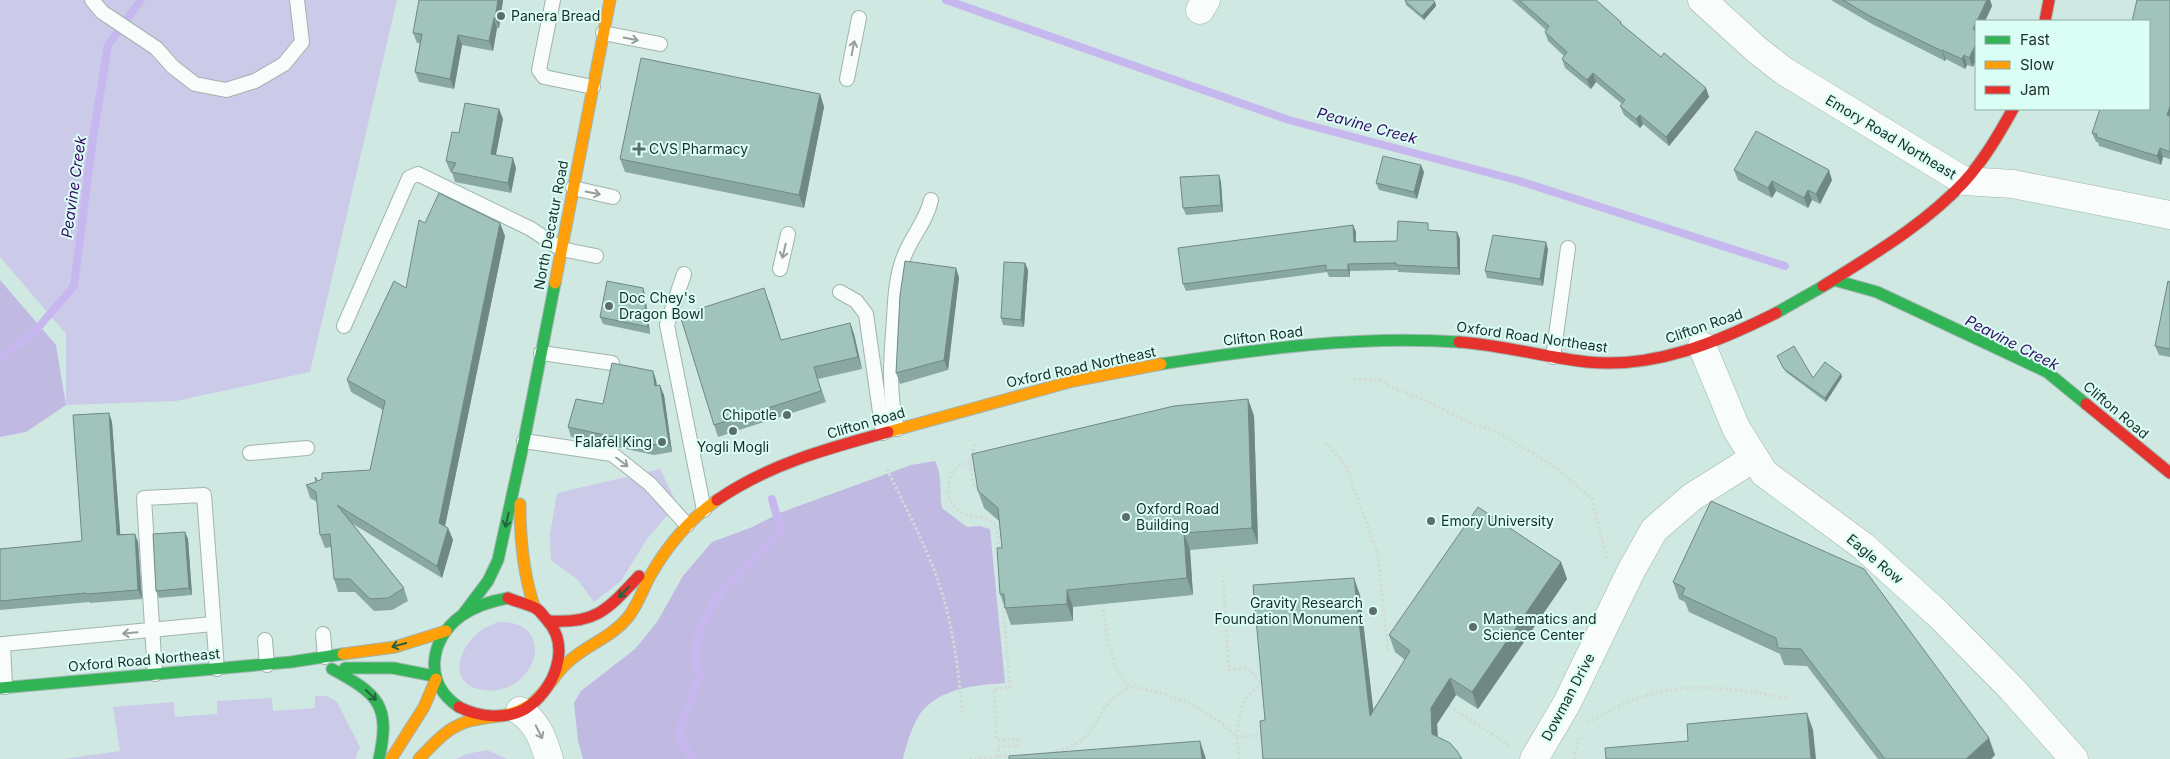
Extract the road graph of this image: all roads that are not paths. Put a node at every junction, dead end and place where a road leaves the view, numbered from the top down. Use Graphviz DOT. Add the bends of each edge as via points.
graph roads {
  1 [pos="92,0"];
  2 [pos="297,0"];
  3 [pos="553,0"];
  4 [pos="610,0"];
  5 [pos="1702,0"];
  6 [pos="2049,0"];
  7 [pos="859,18"];
  8 [pos="2045,20"];
  9 [pos="603,33"];
  10 [pos="660,44"];
  11 [pos="847,79"];
  12 [pos="593,87"];
  13 [pos="2012,110"];
  14 [pos="1964,182"];
  15 [pos="573,188"];
  16 [pos="613,197"];
  17 [pos="931,200"];
  18 [pos="2170,215"];
  19 [pos="788,234"];
  20 [pos="1568,248"];
  21 [pos="561,249"];
  22 [pos="596,256"];
  23 [pos="780,269"];
  24 [pos="684,274"];
  25 [pos="840,292"];
  26 [pos="1793,305"];
  27 [pos="344,326"];
  28 [pos="1702,346"];
  29 [pos="1285,347"];
  30 [pos="541,353"];
  31 [pos="1675,354"];
  32 [pos="1553,357"];
  33 [pos="612,363"];
  34 [pos="1624,363"];
  35 [pos="1127,369"];
  36 [pos="890,432"];
  37 [pos="524,441"];
  38 [pos="307,448"];
  39 [pos="250,453"];
  40 [pos="521,455"];
  41 [pos="1754,458"];
  42 [pos="2170,473"];
  43 [pos="704,510"];
  44 [pos="687,525"];
  45 [pos="669,544"];
  46 [pos="534,606"];
  47 [pos="464,613"];
  48 [pos="549,621"];
  49 [pos="213,624"];
  50 [pos="152,631"];
  51 [pos="446,631"];
  52 [pos="323,634"];
  53 [pos="265,640"];
  54 [pos="328,662"];
  55 [pos="267,665"];
  56 [pos="217,669"];
  57 [pos="155,674"];
  58 [pos="556,675"];
  59 [pos="435,677"];
  60 [pos="2,687"];
  61 [pos="520,711"];
  62 [pos="488,718"];
  63 [pos="1523,753"];
  64 [pos="421,757"];
  65 [pos="379,759"];
  66 [pos="391,759"];
  67 [pos="549,759"];
  68 [pos="2074,759"];
  1 -- 2 [label="lane" via="102,12 156,48 195,84 226,90 255,81 284,64 302,42"];
  3 -- 12 [label="lane" via="539,70 544,77"];
  4 -- 9 [label="main road, North Decatur Road"];
  5 -- 14 [label="street, Emory Road Northeast" via="1784,71"];
  6 -- 8 [label="main road"];
  11 -- 7 [label="lane, one-way"];
  9 -- 10 [label="lane, one-way"];
  9 -- 12 [label="main road, North Decatur Road"];
  12 -- 15 [label="main road, North Decatur Road"];
  13 -- 14 [label="main road"];
  14 -- 18 [label="street, Emory Road Northeast" via="2013,184"];
  14 -- 26 [label="main road" via="1912,228"];
  15 -- 16 [label="lane, one-way"];
  15 -- 21 [label="main road, North Decatur Road"];
  17 -- 36 [label="lane" via="928,214 909,245 897,280"];
  19 -- 23 [label="lane, one-way"];
  20 -- 32 [label="lane"];
  21 -- 22 [label="lane"];
  21 -- 27 [label="lane" via="531,229 418,174 409,178"];
  21 -- 30 [label="main road, North Decatur Road"];
  24 -- 43 [label="lane" via="668,325"];
  25 -- 36 [label="lane" via="856,300 866,314"];
  26 -- 28 [label="main road, Clifton Road"];
  26 -- 42 [label="main road, Clifton Road" via="1834,280 1877,292 2047,372"];
  28 -- 31 [label="main road, Clifton Road"];
  28 -- 41 [label="street, Eagle Row" via="1736,428"];
  29 -- 32 [label="main road, Clifton Road" via="1340,342 1448,341 1513,348"];
  29 -- 35 [label="main road, Oxford Road Northeast"];
  30 -- 33 [label="lane"];
  30 -- 37 [label="main road, North Decatur Road"];
  31 -- 34 [label="main road, Oxford Road Northeast"];
  32 -- 34 [label="main road, Clifton Road"];
  35 -- 36 [label="main road, Clifton Road"];
  36 -- 43 [label="main road, Clifton Road" via="807,455 774,468 744,482"];
  37 -- 40 [label="main road, North Decatur Road"];
  37 -- 44 [label="lane, one-way" via="612,454 650,484"];
  38 -- 39 [label="lane"];
  40 -- 46 [label="main road, North Decatur Road" via="520,528 529,593"];
  40 -- 47 [label="main road, North Decatur Road, one-way" via="498,560 488,581"];
  41 -- 63 [label="street, Dowman Drive" via="1692,497 1654,530 1567,703"];
  41 -- 68 [label="street, Eagle Row" via="1764,473 1863,546 1937,613 2011,688"];
  43 -- 44 [label="main road, Clifton Road"];
  44 -- 45 [label="main road, Clifton Road"];
  45 -- 48 [label="main road, one-way" via="596,617 578,622"];
  45 -- 58 [label="main road, Clifton Road" via="628,616 607,637 572,658"];
  46 -- 47 [label="main road" via="508,598 478,605"];
  46 -- 48 [label="main road"];
  47 -- 51 [label="main road"];
  48 -- 58 [label="main road" via="559,644"];
  49 -- 50 [label="lane"];
  49 -- 50 [label="lane" via="204,495 144,498"];
  49 -- 56 [label="lane"];
  50 -- 57 [label="lane"];
  50 -- 60 [label="lane, one-way" via="3,644"];
  51 -- 54 [label="main road, Oxford Road Northeast, one-way" via="395,647"];
  51 -- 59 [label="main road" via="435,653"];
  52 -- 54 [label="lane"];
  53 -- 55 [label="lane"];
  54 -- 55 [label="main road, Oxford Road Northeast"];
  54 -- 59 [label="main road, Oxford Road Northeast" via="393,668"];
  54 -- 65 [label="main road, one-way" via="382,706 386,725"];
  55 -- 56 [label="main road, Oxford Road Northeast"];
  56 -- 57 [label="main road, Oxford Road Northeast"];
  57 -- 60 [label="main road, Oxford Road Northeast"];
  58 -- 61 [label="main road, Clifton Road" via="542,694"];
  59 -- 62 [label="main road" via="454,704"];
  59 -- 66 [label="main road" via="424,707"];
  61 -- 62 [label="main road, Clifton Road"];
  61 -- 67 [label="street, one-way" via="541,734"];
  62 -- 64 [label="main road, Clifton Road" via="463,723 448,731"];
}
